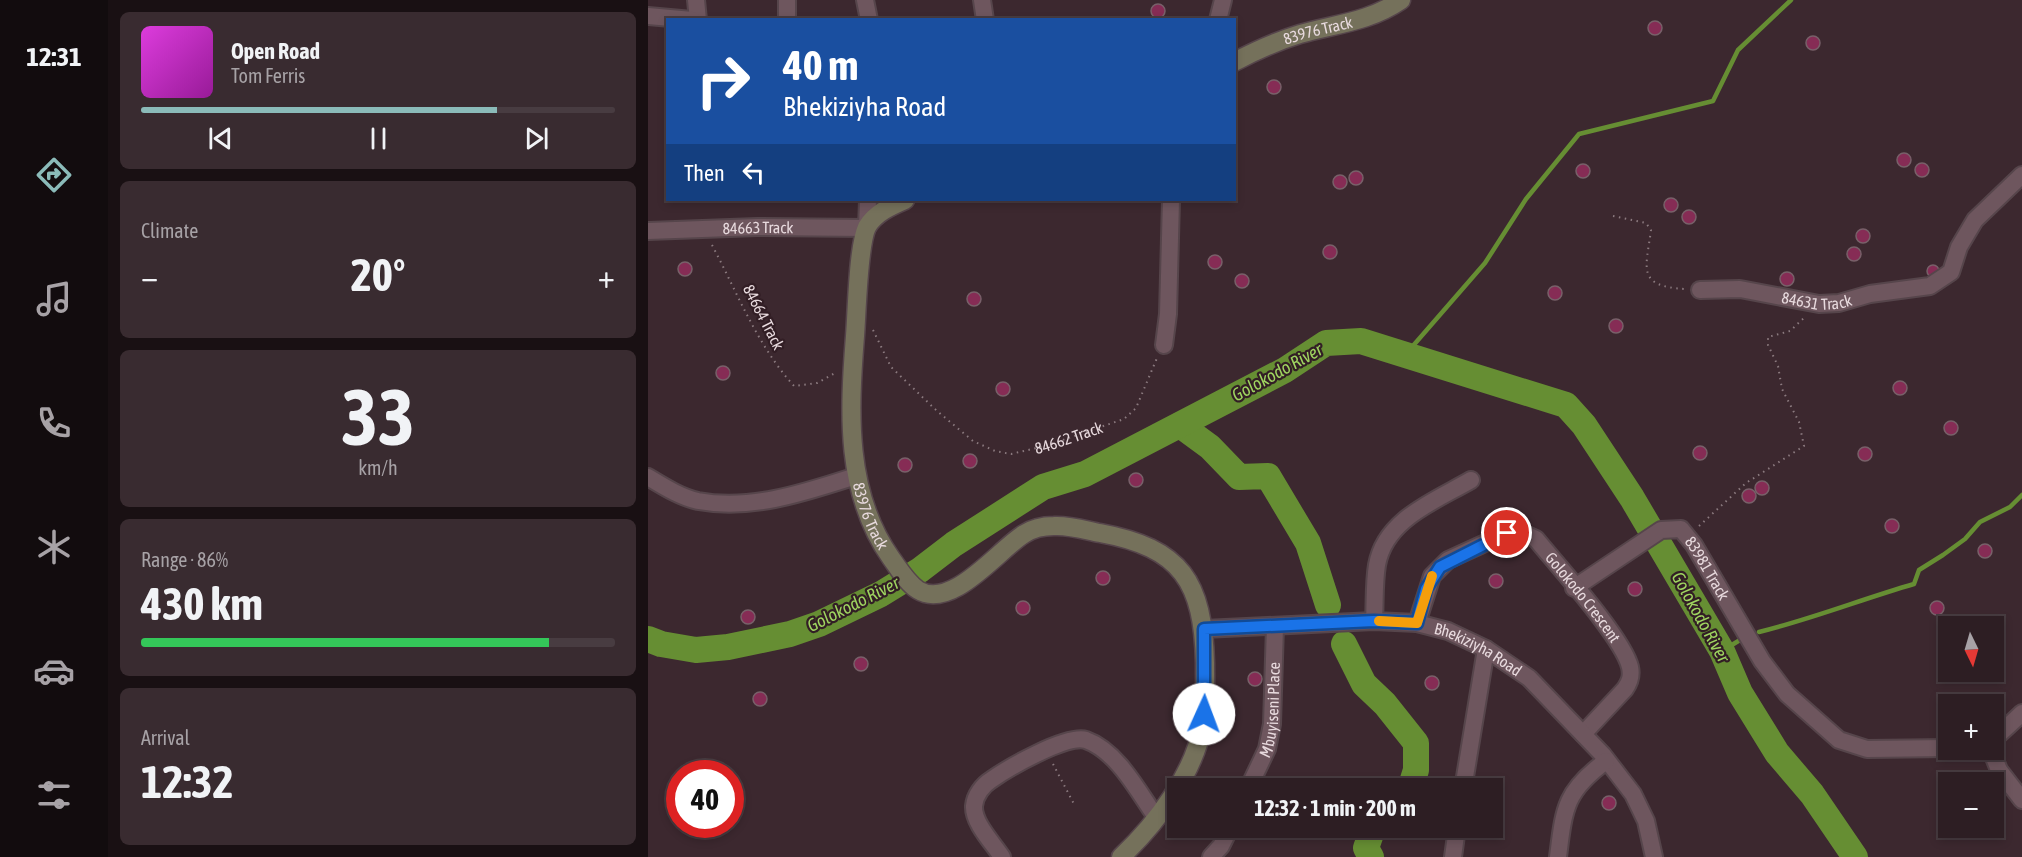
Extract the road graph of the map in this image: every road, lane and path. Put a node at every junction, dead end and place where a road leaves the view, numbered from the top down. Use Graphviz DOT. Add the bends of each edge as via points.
graph roads {
  1 [pos="696,0"];
  2 [pos="787,0"];
  3 [pos="864,0"];
  4 [pos="982,0"];
  5 [pos="1223,0"];
  6 [pos="1401,0"];
  7 [pos="648,16"];
  8 [pos="670,18"];
  9 [pos="698,18"];
  10 [pos="786,18"];
  11 [pos="868,18"];
  12 [pos="985,18"];
  13 [pos="1218,18"];
  14 [pos="1236,61"];
  15 [pos="2022,175"];
  16 [pos="868,201"];
  17 [pos="903,201"];
  18 [pos="1171,201"];
  19 [pos="1613,216"];
  20 [pos="867,228"];
  21 [pos="703,229"];
  22 [pos="648,231"];
  23 [pos="1700,290"];
  24 [pos="1819,304"];
  25 [pos="870,323"];
  26 [pos="1164,345"];
  27 [pos="853,359"];
  28 [pos="856,476"];
  29 [pos="648,477"];
  30 [pos="1471,480"];
  31 [pos="1689,537"];
  32 [pos="1574,588"];
  33 [pos="1374,621"];
  34 [pos="1417,623"];
  35 [pos="1275,626"];
  36 [pos="1204,629"];
  37 [pos="1486,649"];
  38 [pos="2022,713"];
  39 [pos="2004,730"];
  40 [pos="1583,734"];
  41 [pos="1938,748"];
  42 [pos="1046,750"];
  43 [pos="1994,760"];
  44 [pos="1606,761"];
  45 [pos="1253,778"];
  46 [pos="1465,778"];
  47 [pos="2022,800"];
  48 [pos="1075,806"];
  49 [pos="1156,817"];
  50 [pos="1227,838"];
  51 [pos="1456,838"];
  52 [pos="1222,853"];
  53 [pos="1002,857"];
  54 [pos="1121,857"];
  55 [pos="1453,857"];
  56 [pos="1558,857"];
  57 [pos="1654,857"];
  1 -- 9 [label="street"];
  2 -- 10 [label="street"];
  3 -- 11 [label="street"];
  4 -- 12 [label="street"];
  5 -- 13 [label="street"];
  6 -- 14 [label="street, 83976 Track" via="1373,16 1299,34"];
  7 -- 8 [label="street"];
  15 -- 24 [label="street, 84631 Track" via="1975,220 1959,247 1951,272 1938,283"];
  16 -- 20 [label="street"];
  17 -- 20 [label="street" via="882,211"];
  18 -- 26 [label="street"];
  19 -- 23 [label="path" via="1646,223 1651,230 1646,271 1649,279 1676,289"];
  20 -- 21 [label="street, 84663 Track"];
  20 -- 27 [label="street, 83976 Track"];
  21 -- 22 [label="street, 84663 Track"];
  21 -- 27 [label="path, 84664 Track" via="756,335 794,386 818,383"];
  23 -- 24 [label="street, 84631 Track" via="1740,289"];
  24 -- 31 [label="path, 83981 Track" via="1790,331 1768,337 1782,389 1799,422 1804,446 1746,483"];
  25 -- 26 [label="path, 84662 Track" via="891,367 903,380 974,441 1011,454 1124,419 1136,408"];
  27 -- 28 [label="street, 83976 Track" via="852,448"];
  28 -- 29 [label="street" via="796,495 728,503 690,498"];
  28 -- 36 [label="street, 83976 Track" via="881,543 920,591 950,590 976,574 1026,532 1056,525 1141,543 1168,557 1192,588"];
  30 -- 33 [label="street" via="1403,520 1385,541 1377,565"];
  31 -- 32 [label="street" via="1680,529 1661,530"];
  31 -- 41 [label="street, 83981 Track" via="1762,661 1787,694 1839,740 1867,749"];
  32 -- 34 [label="street, Golokodo Crescent" via="1536,539 1507,533 1440,567 1426,589"];
  32 -- 40 [label="street, Golokodo Crescent" via="1621,648 1631,669 1625,689"];
  33 -- 34 [label="street, Bhekiziyha Road"];
  33 -- 35 [label="street, Bhekiziyha Road"];
  34 -- 37 [label="street, Bhekiziyha Road" via="1448,631"];
  35 -- 36 [label="street, Bhekiziyha Road"];
  35 -- 45 [label="street, Mbuyiseni Place" via="1272,724 1267,749"];
  36 -- 49 [label="street" via="1202,726 1193,759"];
  37 -- 40 [label="street, Bhekiziyha Road" via="1529,678"];
  37 -- 46 [label="street"];
  38 -- 39 [label="street"];
  40 -- 44 [label="street, Bhekiziyha Road"];
  42 -- 48 [label="path"];
  42 -- 49 [label="street" via="1066,740 1084,739 1110,757"];
  42 -- 53 [label="street" via="991,780 977,796 976,818"];
  43 -- 47 [label="street"];
  44 -- 56 [label="street" via="1570,794"];
  44 -- 57 [label="street, Bhekiziyha Road" via="1633,794 1646,821"];
  49 -- 54 [label="street"];
  50 -- 52 [label="street"];
  51 -- 55 [label="street"];
}
